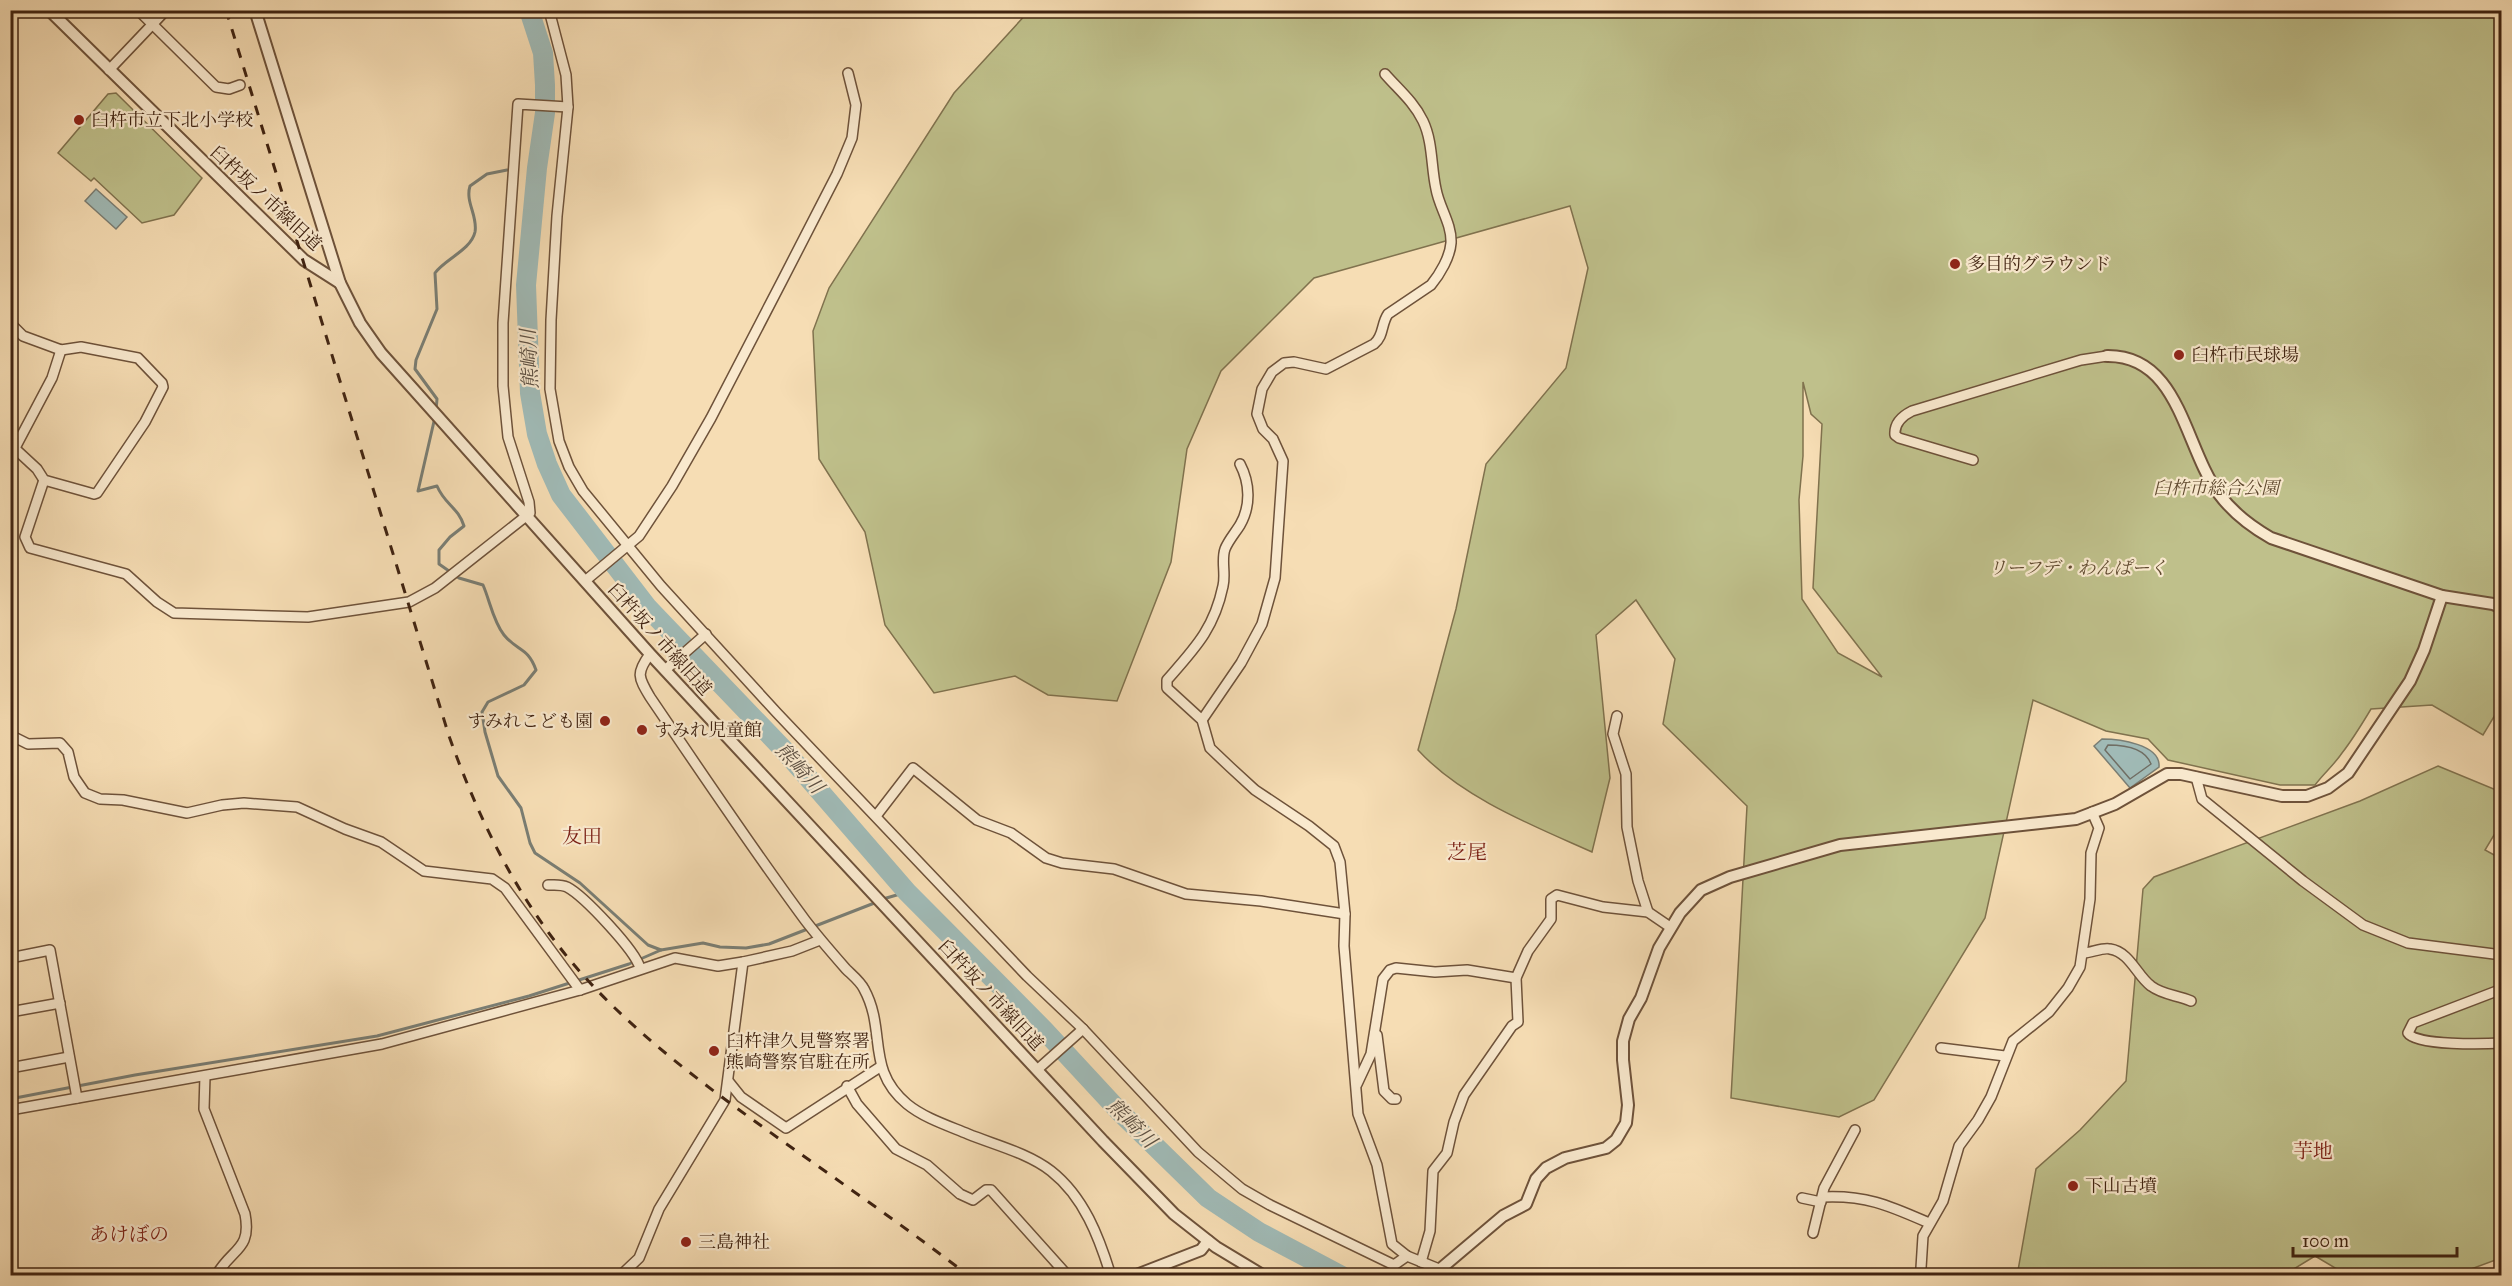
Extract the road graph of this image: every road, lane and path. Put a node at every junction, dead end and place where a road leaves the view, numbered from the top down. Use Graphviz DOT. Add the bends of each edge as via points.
graph roads {
  1 [pos="49,10"];
  2 [pos="138,10"];
  3 [pos="166,10"];
  4 [pos="255,10"];
  5 [pos="549,10"];
  6 [pos="152,25"];
  7 [pos="109,70"];
  8 [pos="849,73"];
  9 [pos="1385,74"];
  10 [pos="240,85"];
  11 [pos="566,106"];
  12 [pos="340,283"];
  13 [pos="10,324"];
  14 [pos="61,351"];
  15 [pos="2107,356"];
  16 [pos="13,446"];
  17 [pos="1973,460"];
  18 [pos="1240,464"];
  19 [pos="44,480"];
  20 [pos="527,517"];
  21 [pos="629,544"];
  22 [pos="589,578"];
  23 [pos="2442,596"];
  24 [pos="2502,608"];
  25 [pos="704,636"];
  26 [pos="650,654"];
  27 [pos="669,667"];
  28 [pos="1617,716"];
  29 [pos="1202,720"];
  30 [pos="10,735"];
  31 [pos="2196,777"];
  32 [pos="2092,812"];
  33 [pos="876,816"];
  34 [pos="548,885"];
  35 [pos="1648,912"];
  36 [pos="1345,914"];
  37 [pos="1670,927"];
  38 [pos="818,938"];
  39 [pos="2083,953"];
  40 [pos="2502,956"];
  41 [pos="10,958"];
  42 [pos="743,962"];
  43 [pos="638,964"];
  44 [pos="1516,978"];
  45 [pos="579,988"];
  46 [pos="2502,989"];
  47 [pos="2191,1001"];
  48 [pos="60,1003"];
  49 [pos="10,1012"];
  50 [pos="1376,1029"];
  51 [pos="1082,1030"];
  52 [pos="2502,1043"];
  53 [pos="1941,1048"];
  54 [pos="2005,1056"];
  55 [pos="69,1057"];
  56 [pos="1041,1066"];
  57 [pos="880,1067"];
  58 [pos="10,1068"];
  59 [pos="205,1076"];
  60 [pos="729,1082"];
  61 [pos="1357,1084"];
  62 [pos="848,1086"];
  63 [pos="75,1092"];
  64 [pos="1396,1099"];
  65 [pos="10,1110"];
  66 [pos="1855,1130"];
  67 [pos="1802,1198"];
  68 [pos="1822,1199"];
  69 [pos="1929,1223"];
  70 [pos="1813,1233"];
  71 [pos="1208,1241"];
  72 [pos="1407,1256"];
  73 [pos="1421,1262"];
  74 [pos="1439,1273"];
  75 [pos="216,1275"];
  76 [pos="620,1275"];
  77 [pos="1068,1275"];
  78 [pos="1111,1275"];
  79 [pos="1134,1275"];
  80 [pos="1264,1275"];
  81 [pos="1923,1275"];
  1 -- 7 [label="street, 臼杵坂ノ市線旧道"];
  2 -- 6 [label="street"];
  3 -- 6 [label="street"];
  4 -- 12 [label="street"];
  5 -- 11 [label="street" via="566,75"];
  6 -- 7 [label="street"];
  6 -- 10 [label="street" via="216,87 229,89"];
  7 -- 12 [label="street, 臼杵坂ノ市線旧道" via="304,260"];
  8 -- 21 [label="street" via="856,105 852,138 837,174 711,418 672,486 639,536"];
  9 -- 29 [label="street" via="1423,122 1451,243 1436,279 1388,314 1374,344 1326,369 1284,363 1272,372 1262,389 1257,414 1283,461 1275,578 1262,624"];
  11 -- 20 [label="street" via="518,104 503,323 503,386 508,437 531,509"];
  11 -- 21 [label="street" via="551,320 552,407 559,441 575,479"];
  12 -- 20 [label="street, 臼杵坂ノ市線旧道" via="370,339"];
  13 -- 14 [label="street" via="23,336"];
  14 -- 16 [label="street" via="52,378"];
  14 -- 19 [label="street" via="81,347 138,358 163,387 146,422 97,493"];
  15 -- 17 [label="street" via="2080,360 1912,411 1896,425 1895,435 1899,438"];
  15 -- 23 [label="street" via="2132,358 2160,380 2217,492 2257,530"];
  16 -- 19 [label="street"];
  18 -- 29 [label="street" via="1246,476 1246,515 1225,549 1225,575 1216,612 1207,633 1167,680 1167,688"];
  19 -- 20 [label="street" via="25,537 30,548 126,574 174,613 308,617 409,602"];
  20 -- 22 [label="street, 臼杵坂ノ市線旧道"];
  21 -- 22 [label="street"];
  21 -- 25 [label="street"];
  22 -- 26 [label="street, 臼杵坂ノ市線旧道"];
  23 -- 24 [label="street"];
  23 -- 31 [label="street" via="2410,681 2348,773 2328,788 2307,796 2282,796"];
  25 -- 27 [label="street"];
  25 -- 33 [label="street"];
  26 -- 27 [label="street, 臼杵坂ノ市線旧道"];
  26 -- 38 [label="street" via="639,674 650,697"];
  27 -- 56 [label="street, 臼杵坂ノ市線旧道" via="870,890"];
  28 -- 35 [label="street" via="1613,734 1626,774 1627,827"];
  29 -- 36 [label="street" via="1210,748 1255,790 1334,846 1340,862"];
  30 -- 45 [label="street" via="28,744 60,743 68,752 74,777 85,794 100,799 188,813 244,803 297,807 381,842 424,871 492,879 505,888"];
  31 -- 32 [label="street" via="2167,774 2115,804"];
  31 -- 40 [label="street" via="2202,799 2363,925 2408,943"];
  32 -- 37 [label="street" via="2076,819 1840,845 1802,855 1710,884 1691,899"];
  32 -- 39 [label="street" via="2099,828 2091,853"];
  33 -- 36 [label="street" via="913,768 977,820 1011,833 1046,858 1114,869 1186,894"];
  33 -- 51 [label="street"];
  34 -- 43 [label="street" via="565,886 579,896 623,941"];
  35 -- 37 [label="street"];
  35 -- 44 [label="street" via="1555,896 1551,899 1551,919 1528,951"];
  36 -- 61 [label="street" via="1344,946"];
  37 -- 74 [label="street" via="1653,960 1623,1041 1628,1105 1626,1123 1616,1140 1606,1148 1565,1158 1546,1168 1536,1179 1526,1204 1503,1216"];
  38 -- 42 [label="street" via="792,951"];
  38 -- 57 [label="street" via="864,988 874,1018"];
  39 -- 47 [label="street" via="2113,949 2128,959 2156,990"];
  39 -- 54 [label="street" via="2068,988 2049,1012 2013,1041"];
  41 -- 48 [label="street" via="50,950"];
  42 -- 43 [label="street" via="718,966 675,958"];
  42 -- 60 [label="street"];
  43 -- 45 [label="street"];
  44 -- 50 [label="street" via="1467,970 1390,970 1383,979"];
  44 -- 73 [label="street" via="1518,1022 1464,1095 1447,1153 1432,1173 1430,1231"];
  45 -- 59 [label="street" via="382,1044"];
  46 -- 52 [label="street" via="2413,1023 2408,1033 2414,1039 2431,1042"];
  48 -- 49 [label="street"];
  48 -- 55 [label="street"];
  50 -- 61 [label="street" via="1368,1065"];
  50 -- 64 [label="street" via="1384,1091"];
  51 -- 56 [label="street"];
  51 -- 72 [label="street" via="1230,1181 1270,1205 1394,1265"];
  53 -- 54 [label="street"];
  54 -- 69 [label="street" via="1991,1096 1954,1155 1943,1201"];
  55 -- 58 [label="street"];
  55 -- 63 [label="street"];
  56 -- 71 [label="street, 臼杵坂ノ市線旧道" via="1174,1214"];
  57 -- 62 [label="street"];
  57 -- 78 [label="street" via="890,1087 908,1105 1051,1171 1083,1207"];
  59 -- 63 [label="street"];
  59 -- 75 [label="street" via="204,1109 249,1232"];
  60 -- 62 [label="street" via="741,1098 786,1128"];
  60 -- 76 [label="street" via="725,1100 659,1209 639,1258"];
  61 -- 72 [label="street" via="1358,1114 1377,1165 1392,1244"];
  62 -- 77 [label="street" via="857,1104 896,1149 927,1165 960,1194 973,1200 990,1190"];
  63 -- 65 [label="street"];
  66 -- 68 [label="street" via="1833,1169"];
  67 -- 68 [label="street"];
  68 -- 69 [label="street" via="1863,1198"];
  68 -- 70 [label="street"];
  69 -- 81 [label="street" via="1923,1236"];
  71 -- 79 [label="street" via="1201,1250"];
  71 -- 80 [label="street, 臼杵坂ノ市線旧道"];
  72 -- 73 [label="street"];
  73 -- 74 [label="street"];
}
